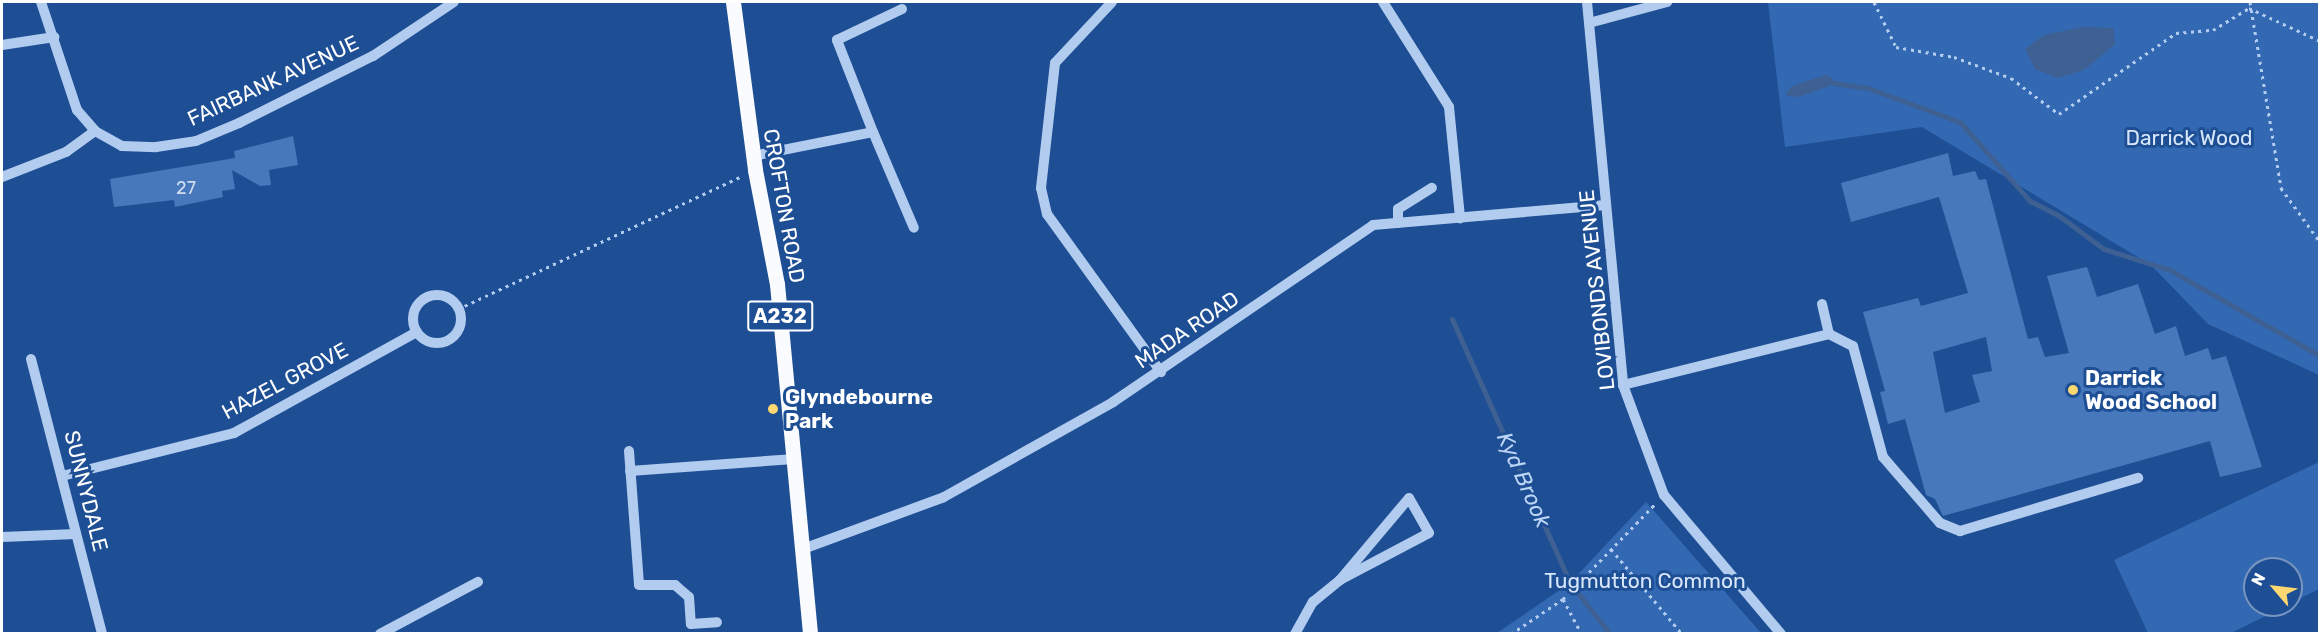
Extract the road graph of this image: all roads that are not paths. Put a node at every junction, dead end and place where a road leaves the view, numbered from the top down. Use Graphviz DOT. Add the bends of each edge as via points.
graph roads {
  1 [pos="41,2"];
  2 [pos="454,2"];
  3 [pos="733,2"];
  4 [pos="1112,2"];
  5 [pos="1383,2"];
  6 [pos="1587,2"];
  7 [pos="1667,2"];
  8 [pos="903,9"];
  9 [pos="1589,23"];
  10 [pos="54,37"];
  11 [pos="2,45"];
  12 [pos="95,131"];
  13 [pos="873,132"];
  14 [pos="754,163"];
  15 [pos="2,177"];
  16 [pos="1432,188"];
  17 [pos="1606,205"];
  18 [pos="1460,218"];
  19 [pos="1398,223"];
  20 [pos="914,228"];
  21 [pos="1822,304"];
  22 [pos="417,332"];
  23 [pos="1830,334"];
  24 [pos="32,359"];
  25 [pos="1161,372"];
  26 [pos="1623,385"];
  27 [pos="628,451"];
  28 [pos="795,459"];
  29 [pos="630,471"];
  30 [pos="62,476"];
  31 [pos="2138,478"];
  32 [pos="76,534"];
  33 [pos="2,537"];
  34 [pos="803,549"];
  35 [pos="1340,580"];
  36 [pos="478,582"];
  37 [pos="717,622"];
  38 [pos="102,633"];
  39 [pos="380,633"];
  40 [pos="810,633"];
  41 [pos="1295,633"];
  42 [pos="1781,633"];
  1 -- 10 [label="street, FAIRBANK AVENUE"];
  2 -- 12 [label="street, FAIRBANK AVENUE" via="373,56 196,141 122,146"];
  3 -- 14 [label="main road, CROFTON ROAD / A232"];
  4 -- 25 [label="street" via="1055,63 1041,189 1047,214"];
  5 -- 18 [label="street" via="1449,107"];
  6 -- 9 [label="street, LOVIBONDS AVENUE"];
  7 -- 9 [label="street"];
  8 -- 13 [label="street" via="837,40"];
  9 -- 17 [label="street, LOVIBONDS AVENUE"];
  10 -- 11 [label="street"];
  10 -- 12 [label="street, FAIRBANK AVENUE" via="77,110"];
  12 -- 15 [label="street" via="66,152"];
  13 -- 14 [label="street"];
  13 -- 20 [label="street"];
  14 -- 28 [label="main road, CROFTON ROAD / A232" via="777,284"];
  16 -- 19 [label="street" via="1398,209"];
  17 -- 18 [label="street, MADA ROAD"];
  17 -- 26 [label="street, LOVIBONDS AVENUE"];
  18 -- 19 [label="street, MADA ROAD"];
  19 -- 25 [label="street, MADA ROAD" via="1373,225"];
  21 -- 23 [label="street"];
  22 -- 22 [label="street" via="429,341 444,341 460,325 458,309 441,295 425,298 415,309"];
  22 -- 30 [label="street, HAZEL GROVE" via="234,433"];
  23 -- 26 [label="street"];
  23 -- 31 [label="street" via="1853,346 1883,458 1940,524 1960,531"];
  24 -- 30 [label="street, SUNNYDALE"];
  25 -- 34 [label="street, MADA ROAD" via="944,497"];
  26 -- 42 [label="street, LOVIBONDS AVENUE" via="1664,495"];
  27 -- 29 [label="street"];
  28 -- 29 [label="street"];
  28 -- 34 [label="main road, CROFTON ROAD / A232"];
  29 -- 37 [label="street" via="639,585 675,585 689,597 691,624"];
  30 -- 32 [label="street, SUNNYDALE"];
  32 -- 33 [label="street"];
  32 -- 38 [label="street, SUNNYDALE"];
  34 -- 40 [label="main road, CROFTON ROAD / A232"];
  35 -- 35 [label="street" via="1409,498 1429,532"];
  35 -- 41 [label="street" via="1313,602"];
  36 -- 39 [label="street"];
}
